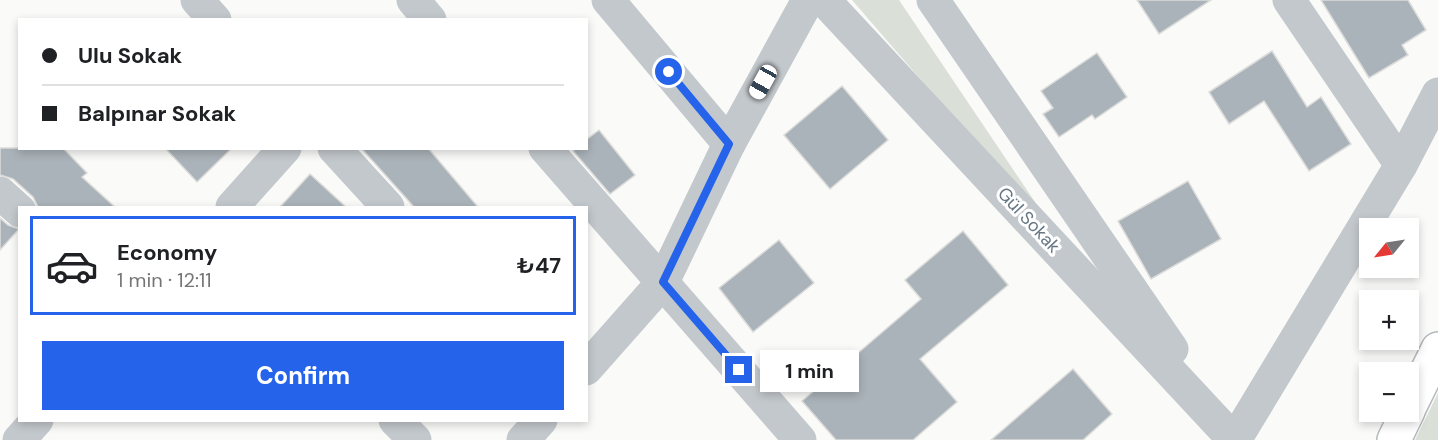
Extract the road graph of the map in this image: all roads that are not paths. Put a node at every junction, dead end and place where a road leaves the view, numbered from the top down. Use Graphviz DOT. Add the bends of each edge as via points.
graph roads {
  1 [pos="196,0"];
  2 [pos="413,0"];
  3 [pos="608,0"];
  4 [pos="808,0"];
  5 [pos="824,0"];
  6 [pos="933,0"];
  7 [pos="1289,0"];
  8 [pos="213,18"];
  9 [pos="428,18"];
  10 [pos="1438,94"];
  11 [pos="729,144"];
  12 [pos="283,150"];
  13 [pos="336,150"];
  14 [pos="546,150"];
  15 [pos="1401,165"];
  16 [pos="0,193"];
  17 [pos="233,206"];
  18 [pos="387,206"];
  19 [pos="18,209"];
  20 [pos="663,282"];
  21 [pos="1438,349"];
  22 [pos="588,367"];
  23 [pos="1419,388"];
  24 [pos="35,422"];
  25 [pos="397,422"];
  26 [pos="539,422"];
  27 [pos="1402,422"];
  28 [pos="19,440"];
  29 [pos="415,440"];
  30 [pos="523,440"];
  31 [pos="800,440"];
  32 [pos="1234,440"];
  33 [pos="1394,440"];
  1 -- 8 [label="street"];
  2 -- 9 [label="street"];
  3 -- 11 [label="street"];
  4 -- 11 [label="street"];
  5 -- 32 [label="street, Gül Sokak"];
  6 -- 32 [label="street"];
  7 -- 15 [label="street"];
  10 -- 15 [label="street"];
  11 -- 20 [label="street"];
  12 -- 17 [label="street"];
  13 -- 18 [label="street"];
  14 -- 20 [label="street"];
  15 -- 32 [label="street"];
  16 -- 19 [label="street"];
  20 -- 22 [label="street"];
  20 -- 31 [label="street"];
  21 -- 23 [label="highway"];
  24 -- 28 [label="street"];
  25 -- 29 [label="street"];
  26 -- 30 [label="street"];
  27 -- 33 [label="highway"];
}
